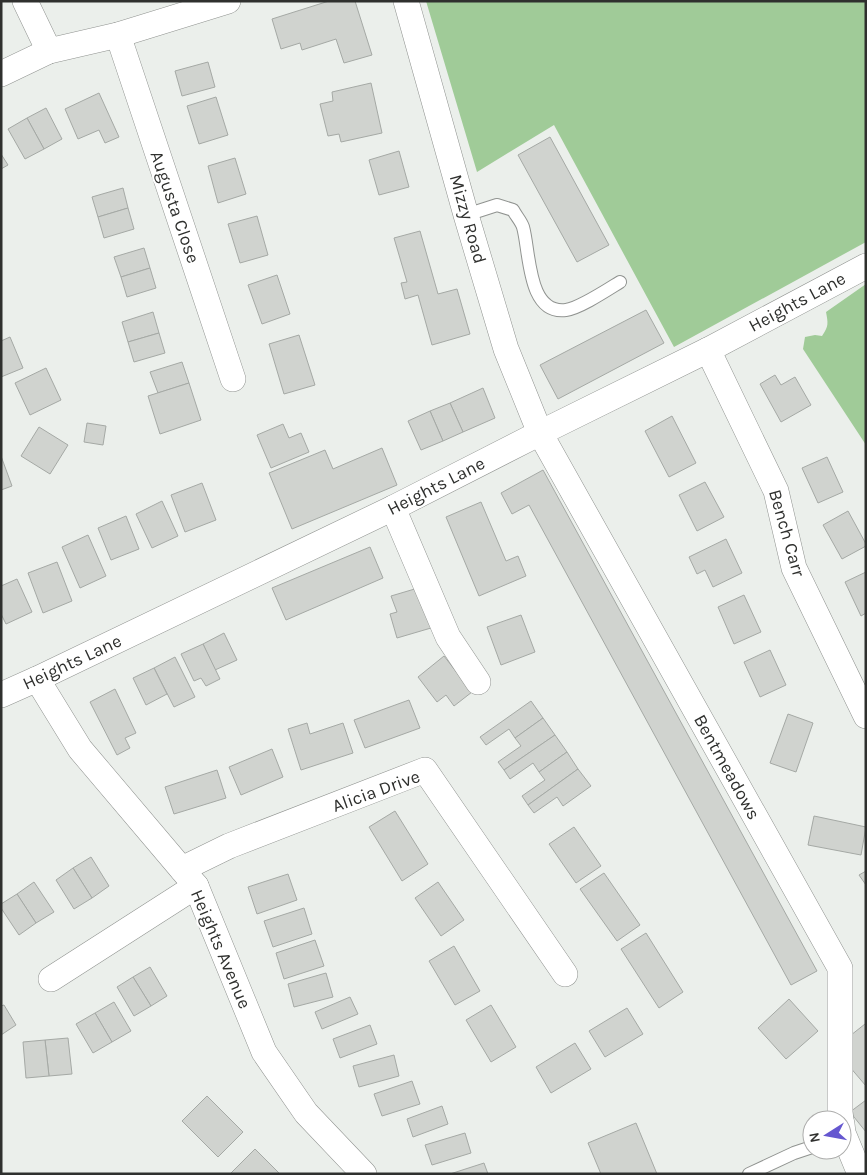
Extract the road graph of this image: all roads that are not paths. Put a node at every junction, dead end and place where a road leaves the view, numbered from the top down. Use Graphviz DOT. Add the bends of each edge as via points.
graph roads {
  1 [pos="25,1"];
  2 [pos="406,1"];
  3 [pos="220,4"];
  4 [pos="118,35"];
  5 [pos="49,51"];
  6 [pos="1,74"];
  7 [pos="466,215"];
  8 [pos="866,266"];
  9 [pos="620,282"];
  10 [pos="708,350"];
  11 [pos="233,379"];
  12 [pos="540,433"];
  13 [pos="394,508"];
  14 [pos="37,679"];
  15 [pos="478,682"];
  16 [pos="1,696"];
  17 [pos="866,716"];
  18 [pos="189,877"];
  19 [pos="565,974"];
  20 [pos="51,979"];
  21 [pos="840,1110"];
  22 [pos="802,1150"];
  23 [pos="852,1154"];
  24 [pos="364,1174"];
  25 [pos="750,1174"];
  26 [pos="860,1174"];
  1 -- 5 [label="street"];
  2 -- 7 [label="street, Mizzy Road"];
  3 -- 4 [label="street"];
  4 -- 5 [label="street"];
  4 -- 11 [label="street, Augusta Close"];
  5 -- 6 [label="street"];
  7 -- 9 [label="lane" via="497,205 513,210 522,226 537,294 555,309 578,306"];
  7 -- 12 [label="street, Mizzy Road" via="506,349"];
  8 -- 10 [label="street, Heights Lane"];
  10 -- 12 [label="street, Heights Lane"];
  10 -- 17 [label="street, Bench Carr" via="776,491 794,568"];
  12 -- 13 [label="street, Heights Lane"];
  12 -- 21 [label="street, Bentmeadows" via="840,968"];
  13 -- 14 [label="street, Heights Lane"];
  13 -- 15 [label="street" via="448,638"];
  14 -- 16 [label="street, Heights Lane"];
  14 -- 18 [label="street, Heights Avenue" via="80,750"];
  18 -- 19 [label="street, Alicia Drive" via="228,846 425,770"];
  18 -- 20 [label="street"];
  18 -- 24 [label="street, Heights Avenue" via="264,1052 306,1113"];
  22 -- 25 [label="lane"];
  23 -- 26 [label="street, Bentmeadows"];
}
